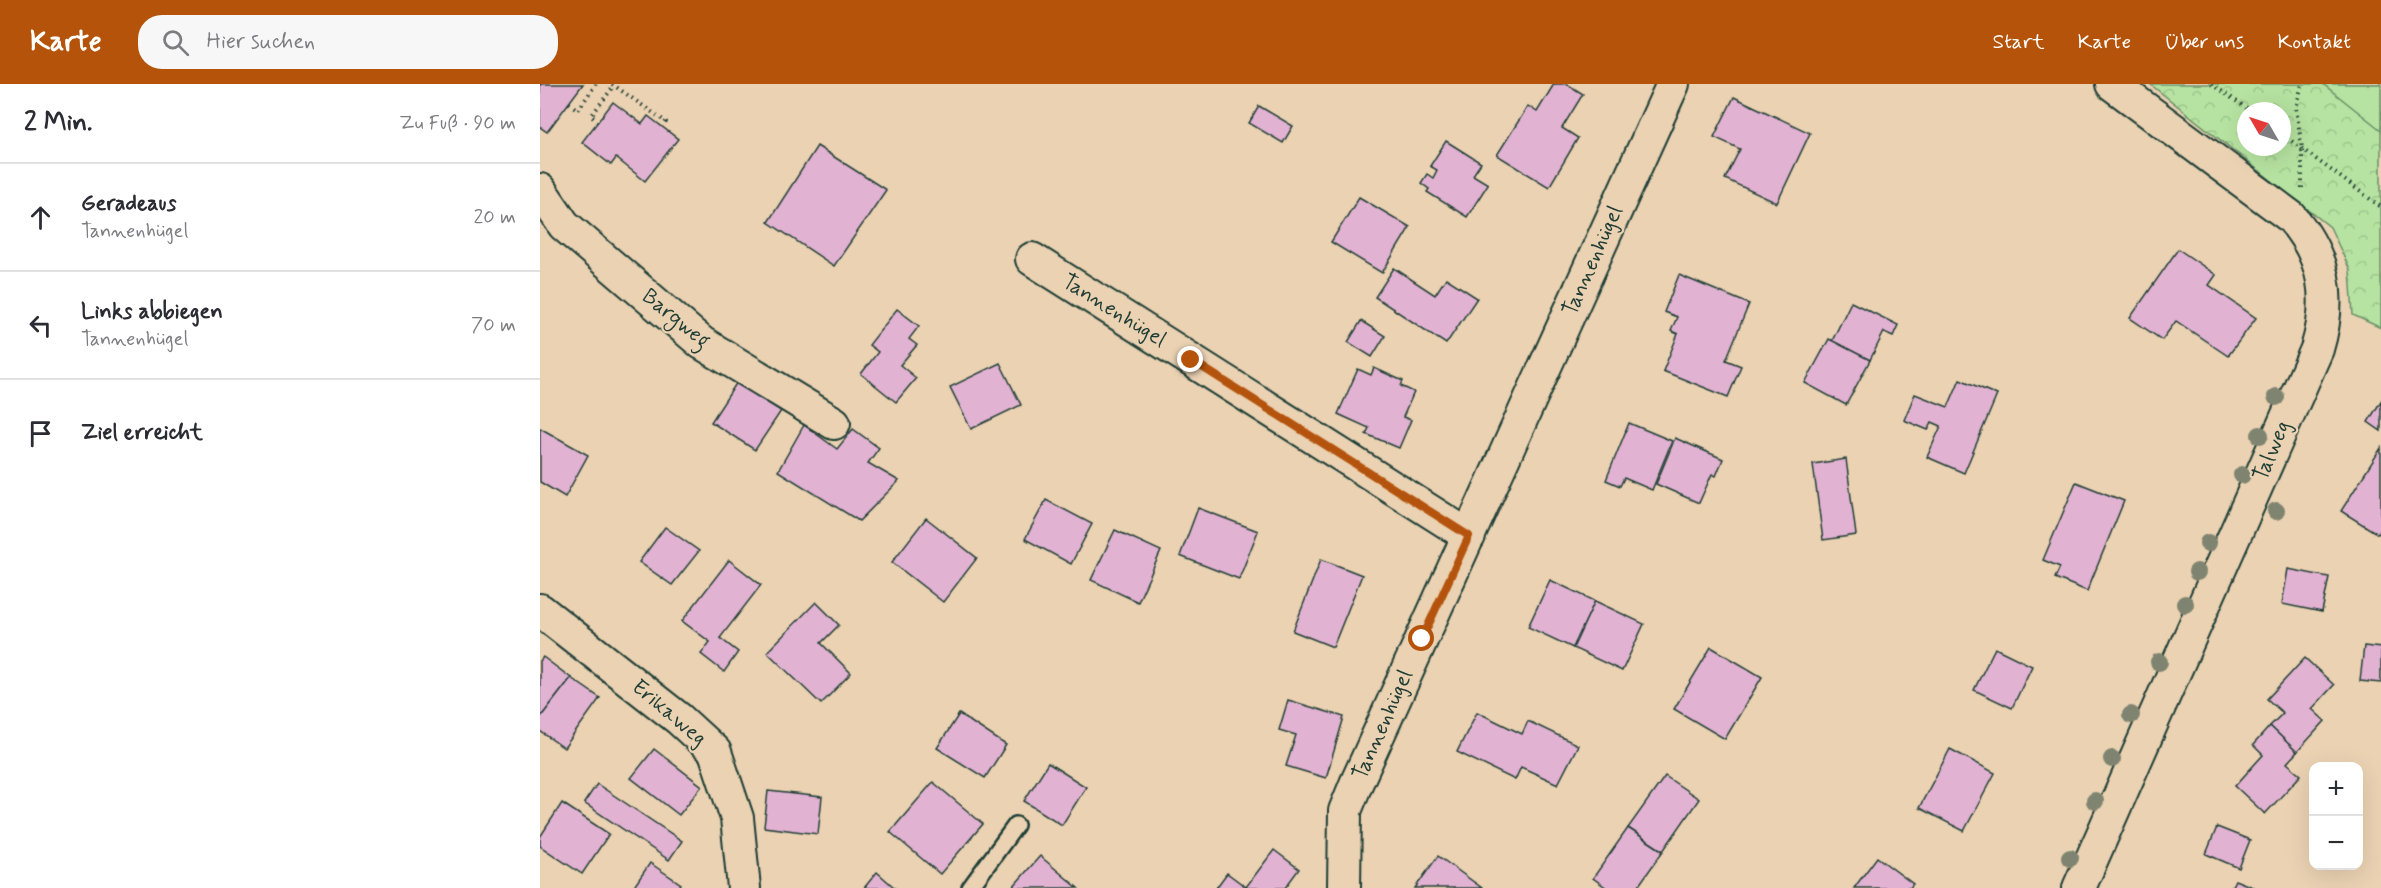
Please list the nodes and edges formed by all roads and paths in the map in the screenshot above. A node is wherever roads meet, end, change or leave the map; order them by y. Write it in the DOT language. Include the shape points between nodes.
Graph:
graph roads {
  1 [pos="596,84"];
  2 [pos="1673,84"];
  3 [pos="2112,84"];
  4 [pos="2211,84"];
  5 [pos="2302,84"];
  6 [pos="613,85"];
  7 [pos="2238,102"];
  8 [pos="569,103"];
  9 [pos="598,122"];
  10 [pos="661,126"];
  11 [pos="2291,140"];
  12 [pos="2302,148"];
  13 [pos="540,190"];
  14 [pos="2381,207"];
  15 [pos="1032,259"];
  16 [pos="834,423"];
  17 [pos="1469,536"];
  18 [pos="540,610"];
  19 [pos="1016,825"];
  20 [pos="744,888"];
  21 [pos="970,888"];
  22 [pos="1344,888"];
  23 [pos="2079,888"];
  1 -- 8 [label="path" via="578,110"];
  2 -- 17 [label="street, Tannenhügel"];
  3 -- 23 [label="street, Talweg" via="2291,217 2309,239 2318,259 2327,305 2317,349"];
  4 -- 7 [label="path"];
  5 -- 12 [label="path" via="2296,108"];
  6 -- 9 [label="path" via="591,116"];
  6 -- 10 [label="path" via="666,122"];
  11 -- 12 [label="path"];
  12 -- 14 [label="path"];
  13 -- 16 [label="street, Bargweg" via="564,225 702,343"];
  15 -- 17 [label="street, Tannenhügel"];
  17 -- 22 [label="street, Tannenhügel" via="1346,811"];
  18 -- 20 [label="street, Erikaweg" via="680,719 716,752 737,818"];
  19 -- 21 [label="lane"];
}
